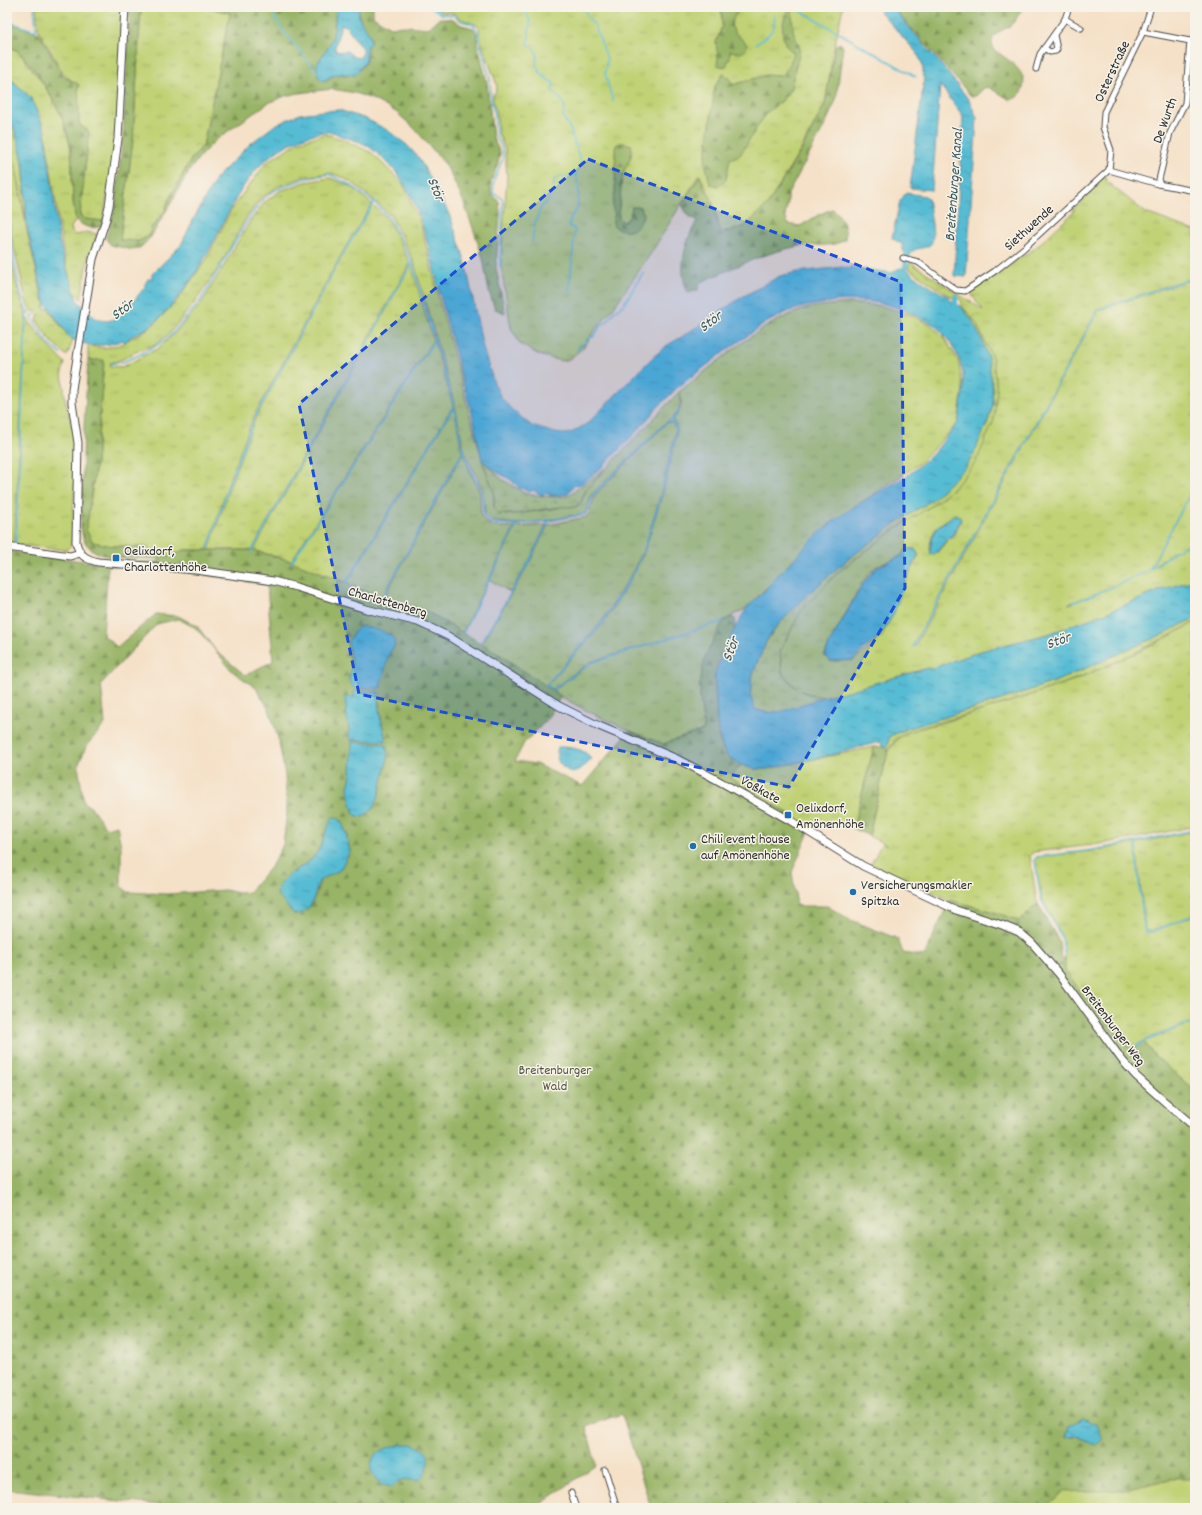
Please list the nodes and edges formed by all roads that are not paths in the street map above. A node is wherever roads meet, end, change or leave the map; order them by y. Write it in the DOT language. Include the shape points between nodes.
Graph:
graph roads {
  1 [pos="125,7"];
  2 [pos="1069,7"];
  3 [pos="1151,7"];
  4 [pos="1065,19"];
  5 [pos="1081,28"];
  6 [pos="1143,32"];
  7 [pos="1054,35"];
  8 [pos="1192,40"];
  9 [pos="1044,48"];
  10 [pos="1036,69"];
  11 [pos="1109,170"];
  12 [pos="1158,184"];
  13 [pos="1195,191"];
  14 [pos="903,258"];
  15 [pos="7,547"];
  16 [pos="80,553"];
  17 [pos="639,743"];
  18 [pos="1019,932"];
  19 [pos="1195,1127"];
  20 [pos="605,1470"];
  21 [pos="571,1492"];
  22 [pos="576,1508"];
  23 [pos="617,1508"];
  1 -- 16 [label="main road" via="118,139 109,206 93,259 72,395 78,443 76,542"];
  2 -- 4 [label="street"];
  3 -- 6 [label="street, Osterstraße"];
  4 -- 5 [label="street"];
  4 -- 7 [label="street"];
  6 -- 8 [label="street"];
  6 -- 11 [label="street, Osterstraße" via="1104,112 1103,127 1111,150"];
  7 -- 9 [label="street"];
  7 -- 9 [label="street" via="1056,51 1050,52"];
  8 -- 12 [label="street, De Wurth" via="1185,103 1170,133"];
  9 -- 10 [label="street"];
  11 -- 12 [label="street"];
  11 -- 14 [label="street, Siethwende" via="1024,248 968,290 956,290 918,262"];
  12 -- 13 [label="street"];
  15 -- 16 [label="main road" via="70,556"];
  16 -- 17 [label="main road, Charlottenberg" via="85,558 98,562 273,581 418,622 448,636 570,712"];
  17 -- 18 [label="main road, Voßkate" via="710,776 863,866 956,910"];
  18 -- 19 [label="main road, Breitenburger Weg" via="1059,974 1136,1076"];
  20 -- 23 [label="street"];
  21 -- 22 [label="street"];
}
